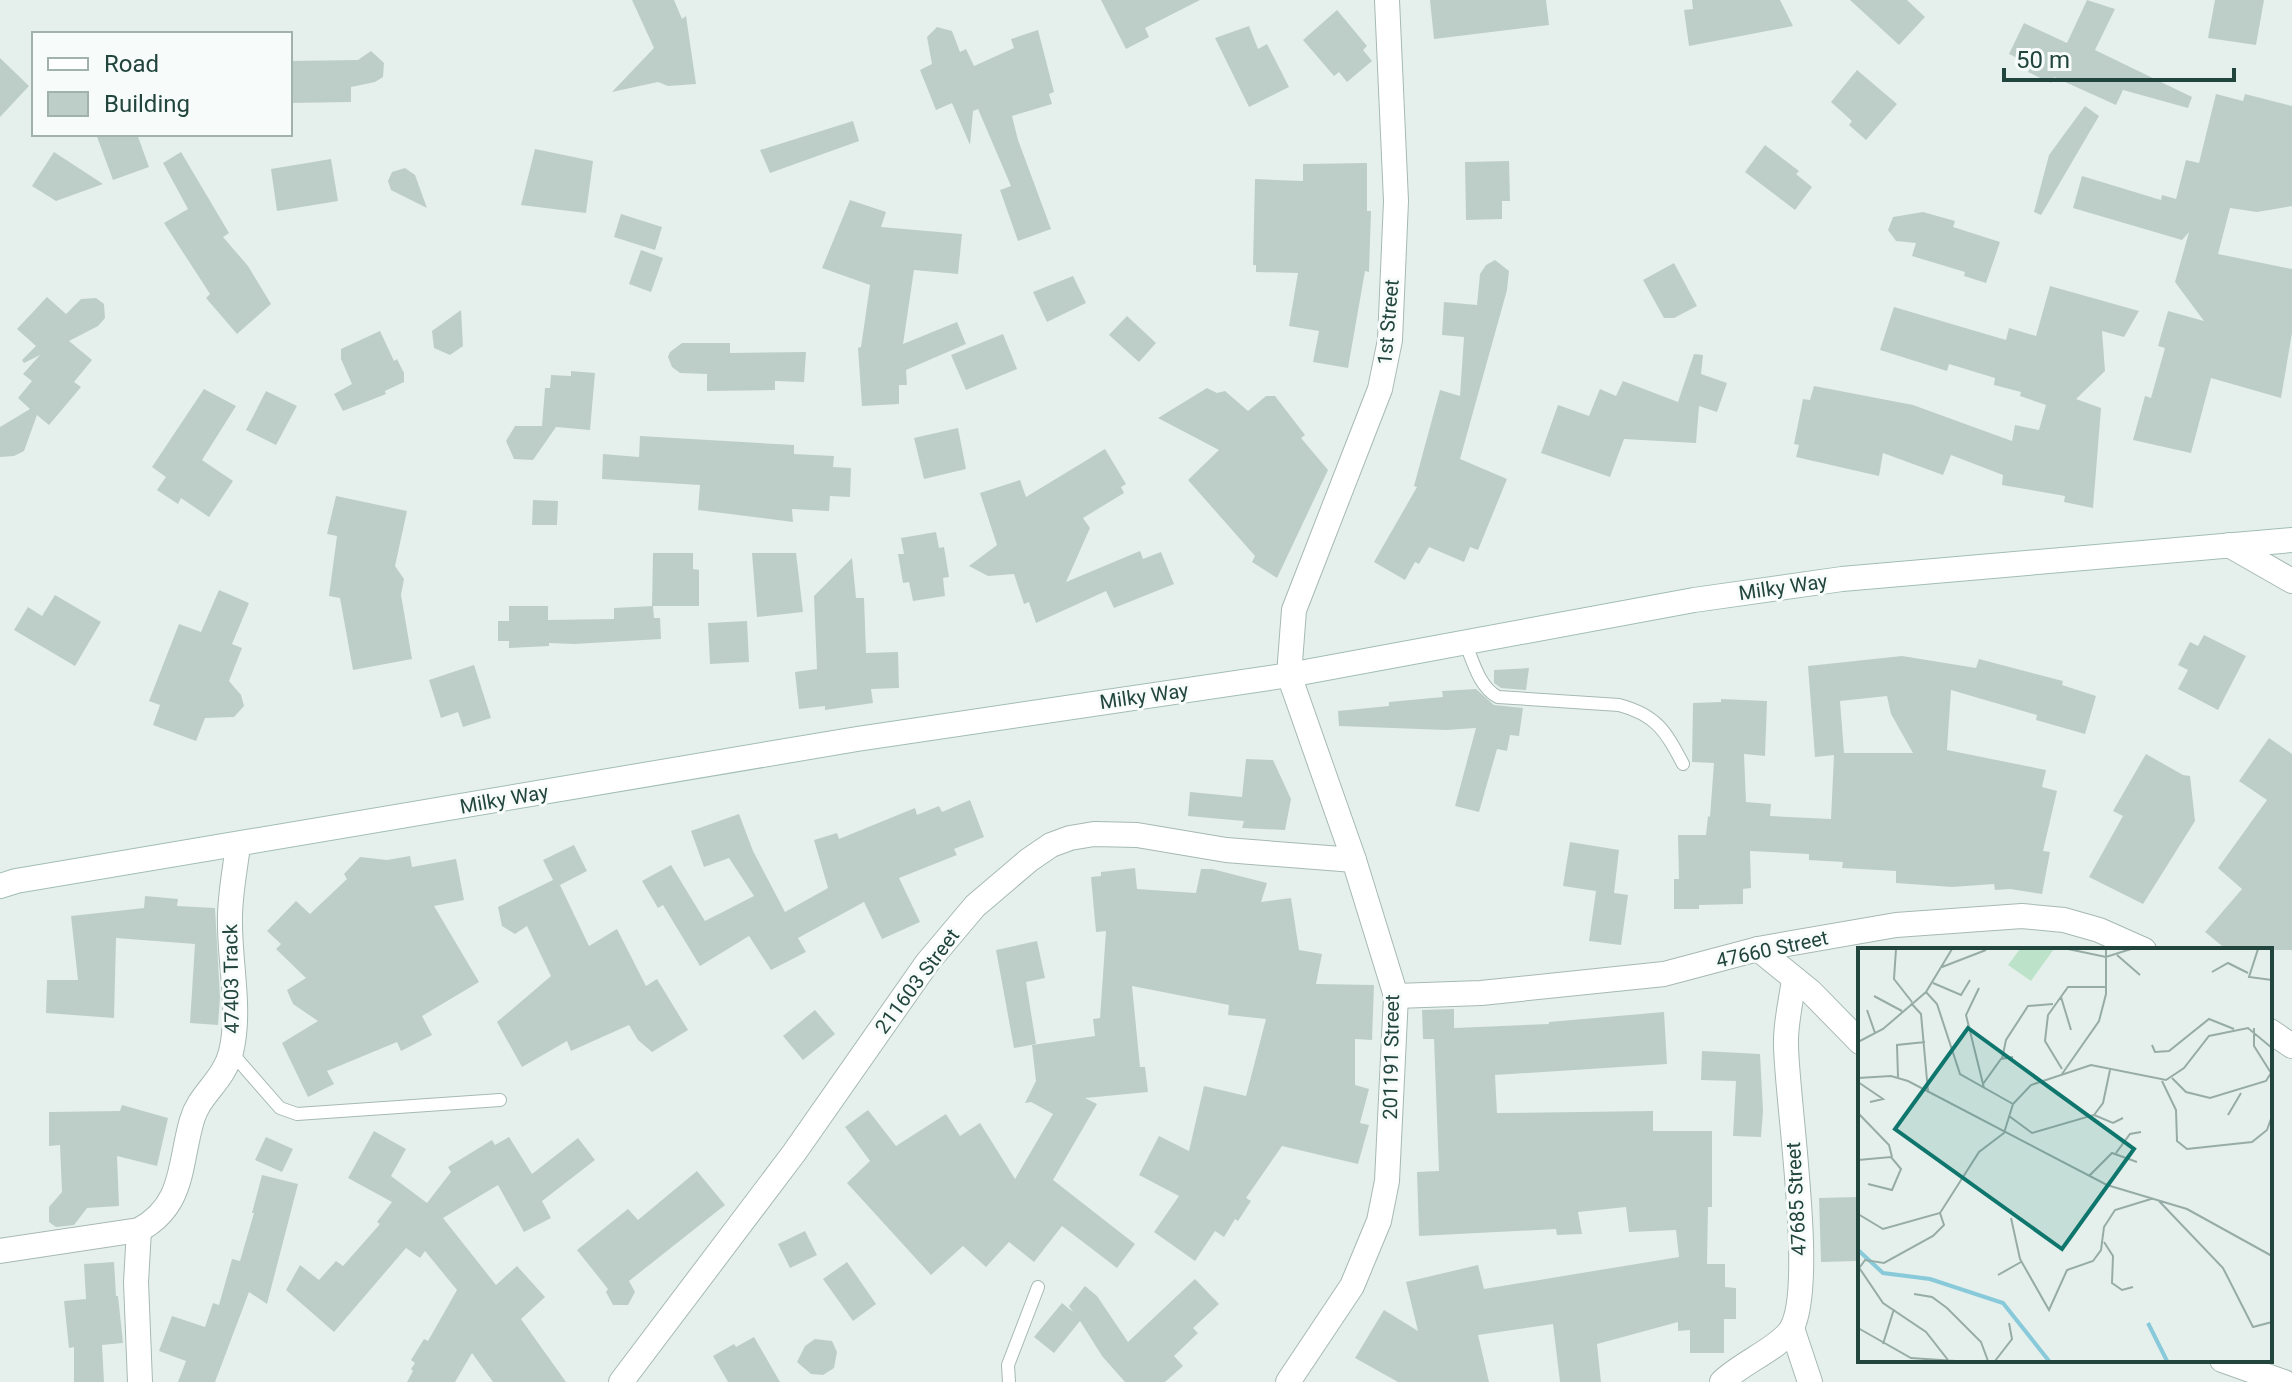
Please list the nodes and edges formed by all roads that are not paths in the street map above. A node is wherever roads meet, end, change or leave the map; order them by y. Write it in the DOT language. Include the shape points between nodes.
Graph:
graph roads {
  1 [pos="1387,0"];
  2 [pos="2292,540"];
  3 [pos="2229,545"];
  4 [pos="2292,581"];
  5 [pos="1465,642"];
  6 [pos="1289,675"];
  7 [pos="1683,764"];
  8 [pos="238,845"];
  9 [pos="1354,860"];
  10 [pos="0,886"];
  11 [pos="2140,948"];
  12 [pos="1758,949"];
  13 [pos="1794,980"];
  14 [pos="1396,996"];
  15 [pos="2272,1032"];
  16 [pos="1858,1040"];
  17 [pos="2292,1046"];
  18 [pos="231,1052"];
  19 [pos="500,1100"];
  20 [pos="139,1230"];
  21 [pos="0,1251"];
  22 [pos="1038,1287"];
  23 [pos="1792,1328"];
  24 [pos="2228,1362"];
  25 [pos="140,1382"];
  26 [pos="621,1382"];
  27 [pos="1009,1382"];
  28 [pos="1288,1382"];
  29 [pos="1722,1382"];
  30 [pos="1810,1382"];
  31 [pos="2284,1382"];
  1 -- 6 [label="street, 1st Street" via="1396,201 1390,340 1380,389 1294,610"];
  2 -- 3 [label="street, Milky Way"];
  3 -- 4 [label="street"];
  3 -- 5 [label="street, Milky Way" via="1842,579"];
  5 -- 6 [label="street, Milky Way"];
  5 -- 7 [label="lane" via="1490,693 1632,709 1665,731"];
  6 -- 8 [label="street, Milky Way" via="857,739"];
  6 -- 9 [label="street, 201191 Street"];
  8 -- 10 [label="street, Milky Way"];
  8 -- 18 [label="street, 47403 Track" via="230,923 235,983"];
  9 -- 14 [label="street, 201191 Street"];
  9 -- 26 [label="street, 211603 Street" via="1094,834 1051,845 1029,860 975,906 927,963 794,1153"];
  11 -- 12 [label="street, 47660 Street" via="2064,920 2022,916 1896,925"];
  12 -- 13 [label="street"];
  12 -- 14 [label="street, 47660 Street" via="1664,974"];
  13 -- 16 [label="street"];
  13 -- 23 [label="street, 47685 Street" via="1786,1043 1800,1244"];
  14 -- 28 [label="street, 201191 Street" via="1387,1181 1379,1221 1352,1286"];
  15 -- 17 [label="street"];
  18 -- 19 [label="lane" via="280,1108 297,1114"];
  18 -- 20 [label="street, 47403 Track" via="222,1076 195,1109 172,1200"];
  20 -- 21 [label="street"];
  20 -- 25 [label="street"];
  22 -- 27 [label="lane" via="1008,1365"];
  23 -- 29 [label="street"];
  23 -- 30 [label="street"];
  24 -- 31 [label="street"];
}
